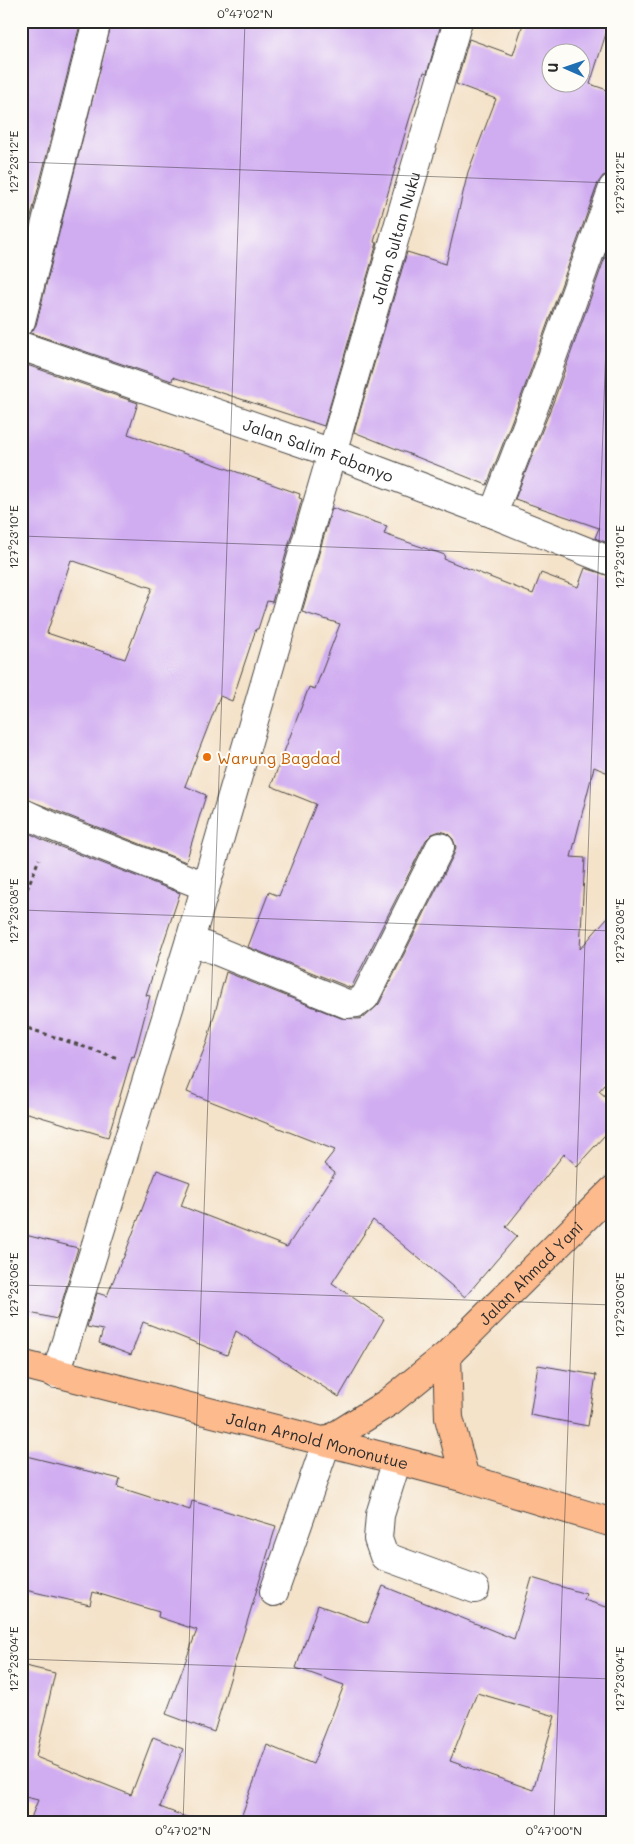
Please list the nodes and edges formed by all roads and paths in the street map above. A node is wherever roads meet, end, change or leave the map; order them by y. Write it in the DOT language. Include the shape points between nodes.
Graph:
graph roads {
  1 [pos="96,21"];
  2 [pos="458,21"];
  3 [pos="613,188"];
  4 [pos="21,321"];
  5 [pos="21,346"];
  6 [pos="332,453"];
  7 [pos="493,514"];
  8 [pos="613,562"];
  9 [pos="21,812"];
  10 [pos="51,826"];
  11 [pos="440,847"];
  12 [pos="205,886"];
  13 [pos="21,904"];
  14 [pos="190,940"];
  15 [pos="21,1026"];
  16 [pos="151,1068"];
  17 [pos="613,1190"];
  18 [pos="447,1355"];
  19 [pos="21,1364"];
  20 [pos="56,1374"];
  21 [pos="327,1441"];
  22 [pos="397,1460"];
  23 [pos="465,1478"];
  24 [pos="613,1524"];
  25 [pos="475,1589"];
  26 [pos="274,1592"];
  1 -- 4 [label="street"];
  2 -- 6 [label="street, Jalan Sultan Nuku"];
  3 -- 7 [label="street"];
  5 -- 6 [label="street, Jalan Salim Fabanyo"];
  6 -- 7 [label="street, Jalan Salim Fabanyo"];
  6 -- 12 [label="street, Jalan Sultan Nuku"];
  7 -- 8 [label="street, Jalan Salim Fabanyo"];
  9 -- 10 [label="street"];
  10 -- 12 [label="street"];
  10 -- 13 [label="path"];
  11 -- 14 [label="street" via="365,997 357,1003 348,1004"];
  12 -- 14 [label="street, Jalan Sultan Nuku"];
  14 -- 16 [label="street, Jalan Sultan Nuku"];
  15 -- 16 [label="path"];
  16 -- 20 [label="street, Jalan Sultan Nuku"];
  17 -- 18 [label="highway, Jalan Ahmad Yani"];
  18 -- 21 [label="highway, Jalan Ahmad Yani" via="389,1402"];
  18 -- 23 [label="highway" via="449,1418"];
  19 -- 20 [label="highway, Jalan Arnold Mononutue"];
  20 -- 21 [label="highway, Jalan Arnold Mononutue"];
  21 -- 22 [label="highway, Jalan Arnold Mononutue"];
  21 -- 26 [label="street"];
  22 -- 23 [label="highway, Jalan Arnold Mononutue"];
  22 -- 25 [label="street" via="380,1515 378,1539 384,1556"];
  23 -- 24 [label="highway, Jalan Arnold Mononutue"];
}
